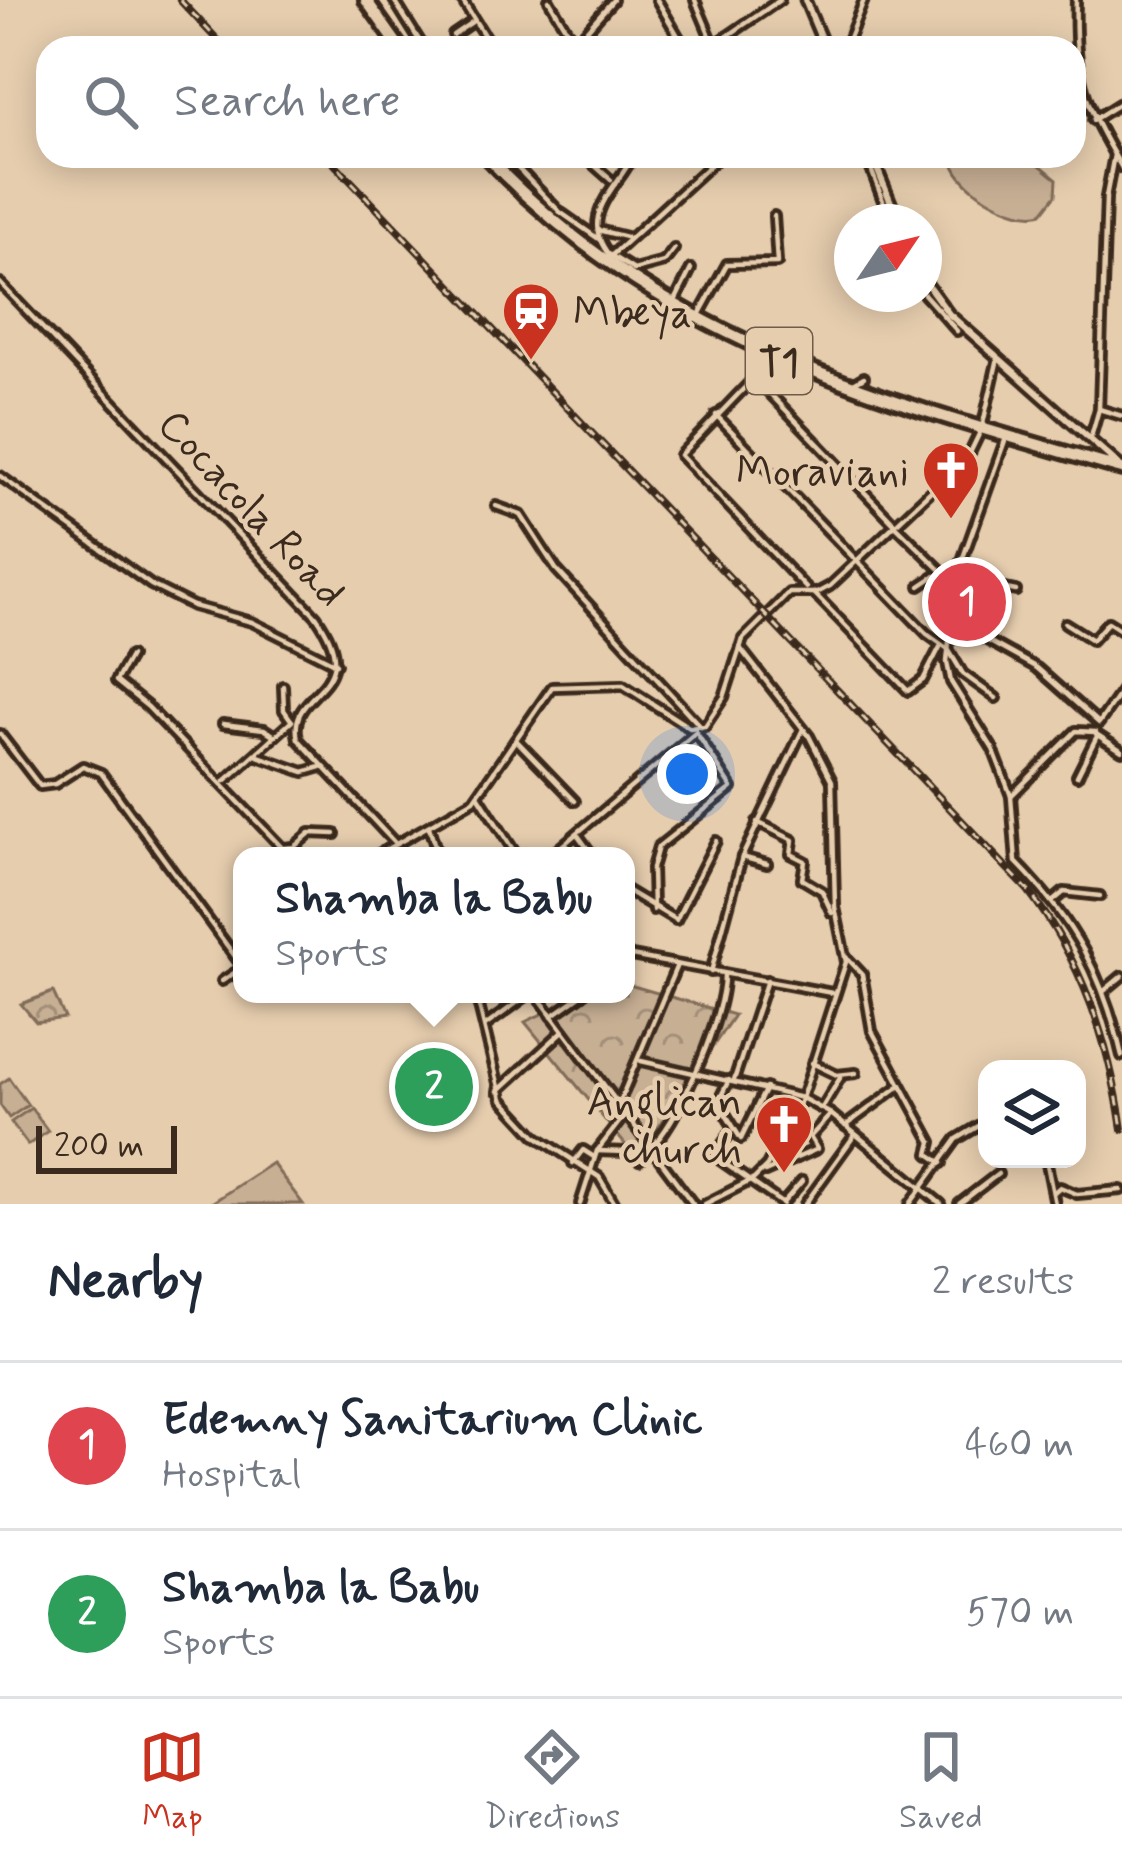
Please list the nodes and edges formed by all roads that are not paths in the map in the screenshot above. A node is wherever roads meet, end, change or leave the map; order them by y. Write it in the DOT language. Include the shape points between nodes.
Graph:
graph roads {
  1 [pos="366,0"];
  2 [pos="394,0"];
  3 [pos="462,0"];
  4 [pos="549,0"];
  5 [pos="613,0"];
  6 [pos="657,0"];
  7 [pos="695,0"];
  8 [pos="780,0"];
  9 [pos="805,0"];
  10 [pos="863,0"];
  11 [pos="1076,0"];
  12 [pos="472,22"];
  13 [pos="453,35"];
  14 [pos="392,36"];
  15 [pos="416,36"];
  16 [pos="483,36"];
  17 [pos="568,36"];
  18 [pos="582,36"];
  19 [pos="678,36"];
  20 [pos="712,36"];
  21 [pos="728,36"];
  22 [pos="820,36"];
  23 [pos="850,36"];
  24 [pos="1076,36"];
  25 [pos="1086,92"];
  26 [pos="1122,102"];
  27 [pos="1093,120"];
  28 [pos="1114,155"];
  29 [pos="500,168"];
  30 [pos="517,168"];
  31 [pos="597,168"];
  32 [pos="624,168"];
  33 [pos="706,168"];
  34 [pos="873,168"];
  35 [pos="1122,168"];
  36 [pos="613,182"];
  37 [pos="888,204"];
  38 [pos="774,216"];
  39 [pos="598,230"];
  40 [pos="626,237"];
  41 [pos="601,240"];
  42 [pos="674,249"];
  43 [pos="610,259"];
  44 [pos="692,269"];
  45 [pos="0,283"];
  46 [pos="672,306"];
  47 [pos="942,307"];
  48 [pos="940,312"];
  49 [pos="697,320"];
  50 [pos="957,332"];
  51 [pos="998,357"];
  52 [pos="773,358"];
  53 [pos="864,377"];
  54 [pos="755,379"];
  55 [pos="848,387"];
  56 [pos="1100,409"];
  57 [pos="716,415"];
  58 [pos="1122,416"];
  59 [pos="982,428"];
  60 [pos="1007,435"];
  61 [pos="1091,437"];
  62 [pos="1121,469"];
  63 [pos="0,476"];
  64 [pos="496,506"];
  65 [pos="895,525"];
  66 [pos="857,561"];
  67 [pos="798,579"];
  68 [pos="952,579"];
  69 [pos="920,586"];
  70 [pos="1016,591"];
  71 [pos="812,592"];
  72 [pos="789,593"];
  73 [pos="956,608"];
  74 [pos="1066,622"];
  75 [pos="1122,631"];
  76 [pos="945,647"];
  77 [pos="740,648"];
  78 [pos="130,656"];
  79 [pos="336,664"];
  80 [pos="283,686"];
  81 [pos="1122,690"];
  82 [pos="996,698"];
  83 [pos="293,723"];
  84 [pos="1100,723"];
  85 [pos="223,724"];
  86 [pos="803,729"];
  87 [pos="699,730"];
  88 [pos="0,734"];
  89 [pos="1096,735"];
  90 [pos="275,736"];
  91 [pos="515,739"];
  92 [pos="1122,751"];
  93 [pos="255,755"];
  94 [pos="321,767"];
  95 [pos="1077,776"];
  96 [pos="223,783"];
  97 [pos="478,795"];
  98 [pos="1011,796"];
  99 [pos="575,801"];
  100 [pos="757,822"];
  101 [pos="428,826"];
  102 [pos="334,834"];
  103 [pos="577,834"];
  104 [pos="716,841"];
  105 [pos="394,843"];
  106 [pos="283,847"];
  107 [pos="294,847"];
  108 [pos="388,847"];
  109 [pos="435,847"];
  110 [pos="511,847"];
  111 [pos="561,847"];
  112 [pos="586,847"];
  113 [pos="742,856"];
  114 [pos="767,864"];
  115 [pos="1100,896"];
  116 [pos="635,897"];
  117 [pos="1052,902"];
  118 [pos="653,910"];
  119 [pos="832,913"];
  120 [pos="233,955"];
  121 [pos="635,957"];
  122 [pos="846,957"];
  123 [pos="676,965"];
  124 [pos="711,972"];
  125 [pos="233,973"];
  126 [pos="724,974"];
  127 [pos="1122,976"];
  128 [pos="767,980"];
  129 [pos="222,981"];
  130 [pos="1105,991"];
  131 [pos="835,994"];
  132 [pos="478,1003"];
  133 [pos="518,1003"];
  134 [pos="540,1003"];
  135 [pos="570,1003"];
  136 [pos="552,1016"];
  137 [pos="484,1026"];
  138 [pos="563,1031"];
  139 [pos="1121,1044"];
  140 [pos="1122,1056"];
  141 [pos="641,1061"];
  142 [pos="812,1064"];
  143 [pos="695,1070"];
  144 [pos="856,1072"];
  145 [pos="839,1076"];
  146 [pos="731,1080"];
  147 [pos="898,1087"];
  148 [pos="766,1088"];
  149 [pos="498,1091"];
  150 [pos="802,1097"];
  151 [pos="619,1103"];
  152 [pos="822,1108"];
  153 [pos="627,1112"];
  154 [pos="832,1114"];
  155 [pos="845,1126"];
  156 [pos="978,1126"];
  157 [pos="732,1130"];
  158 [pos="854,1136"];
  159 [pos="654,1146"];
  160 [pos="595,1154"];
  161 [pos="573,1163"];
  162 [pos="942,1163"];
  163 [pos="1048,1168"];
  164 [pos="588,1169"];
  165 [pos="763,1172"];
  166 [pos="998,1174"];
  167 [pos="754,1179"];
  168 [pos="802,1181"];
  169 [pos="1121,1190"];
  170 [pos="921,1191"];
  171 [pos="1053,1193"];
  172 [pos="687,1203"];
  173 [pos="580,1204"];
  174 [pos="616,1204"];
  175 [pos="705,1204"];
  176 [pos="783,1204"];
  177 [pos="806,1204"];
  178 [pos="910,1204"];
  179 [pos="941,1204"];
  180 [pos="959,1204"];
  181 [pos="1055,1204"];
  1 -- 14 [label="highway"];
  2 -- 15 [label="street"];
  3 -- 12 [label="street"];
  4 -- 17 [label="street"];
  5 -- 18 [label="street"];
  6 -- 19 [label="street"];
  7 -- 20 [label="street"];
  8 -- 21 [label="street"];
  9 -- 22 [label="street"];
  10 -- 23 [label="street"];
  11 -- 24 [label="street"];
  12 -- 13 [label="street"];
  12 -- 16 [label="street"];
  25 -- 27 [label="street"];
  26 -- 27 [label="street"];
  27 -- 28 [label="street"];
  28 -- 35 [label="street"];
  28 -- 56 [label="street"];
  29 -- 43 [label="highway, T1"];
  30 -- 41 [label="street"];
  31 -- 36 [label="street"];
  32 -- 36 [label="street"];
  33 -- 40 [label="street"];
  34 -- 37 [label="street"];
  36 -- 39 [label="street"];
  38 -- 49 [label="street" via="777,263 727,264"];
  39 -- 40 [label="street"];
  39 -- 41 [label="street"];
  40 -- 43 [label="street"];
  41 -- 43 [label="street"];
  42 -- 43 [label="street" via="664,262 634,270"];
  43 -- 46 [label="highway, T1"];
  44 -- 46 [label="street"];
  45 -- 79 [label="street, Cocacola Road" via="308,604 332,641"];
  46 -- 49 [label="highway, T1"];
  47 -- 51 [label="street"];
  48 -- 50 [label="street"];
  49 -- 52 [label="highway, T1"];
  51 -- 59 [label="street"];
  51 -- 61 [label="street"];
  52 -- 54 [label="street"];
  52 -- 55 [label="highway, T1"];
  53 -- 55 [label="street"];
  54 -- 57 [label="street"];
  54 -- 65 [label="street"];
  55 -- 59 [label="highway, T1"];
  56 -- 58 [label="street"];
  56 -- 61 [label="street"];
  57 -- 66 [label="street"];
  57 -- 67 [label="street" via="680,454"];
  59 -- 60 [label="highway, T1"];
  59 -- 65 [label="street" via="969,455"];
  60 -- 62 [label="highway, T1"];
  60 -- 68 [label="street"];
  61 -- 62 [label="street"];
  63 -- 79 [label="street" via="151,585"];
  64 -- 87 [label="street" via="521,515 556,569"];
  65 -- 66 [label="street"];
  65 -- 68 [label="street"];
  66 -- 71 [label="street"];
  66 -- 76 [label="street"];
  67 -- 71 [label="street"];
  67 -- 72 [label="street"];
  68 -- 69 [label="street" via="934,576"];
  68 -- 70 [label="street"];
  68 -- 73 [label="street"];
  71 -- 72 [label="street"];
  71 -- 76 [label="street" via="908,691"];
  72 -- 77 [label="street"];
  73 -- 76 [label="street"];
  73 -- 84 [label="street" via="983,638 1037,668"];
  74 -- 75 [label="street" via="1092,640 1108,622"];
  76 -- 82 [label="street" via="963,674"];
  76 -- 98 [label="street" via="951,682"];
  77 -- 86 [label="street"];
  77 -- 87 [label="street" via="718,708"];
  78 -- 96 [label="street" via="116,681"];
  79 -- 83 [label="street, Cocacola Road"];
  80 -- 83 [label="street"];
  81 -- 84 [label="street"];
  83 -- 90 [label="street, Cocacola Road"];
  83 -- 94 [label="street"];
  84 -- 89 [label="street"];
  85 -- 90 [label="street"];
  86 -- 100 [label="street"];
  86 -- 122 [label="street" via="832,781 835,907"];
  87 -- 91 [label="street" via="623,685 556,686"];
  87 -- 103 [label="street"];
  87 -- 118 [label="street" via="732,788 658,848"];
  88 -- 120 [label="street" via="40,786 83,766 101,773"];
  89 -- 92 [label="street"];
  89 -- 95 [label="street"];
  89 -- 98 [label="street" via="1076,731"];
  90 -- 93 [label="street, Cocacola Road"];
  91 -- 97 [label="street"];
  91 -- 99 [label="street"];
  93 -- 94 [label="street" via="300,771"];
  93 -- 96 [label="street, Cocacola Road"];
  94 -- 105 [label="street"];
  96 -- 106 [label="street"];
  97 -- 101 [label="street"];
  97 -- 110 [label="street"];
  98 -- 117 [label="street" via="1015,859"];
  100 -- 113 [label="street"];
  100 -- 119 [label="street" via="793,840 791,854 805,861 802,879 822,891"];
  101 -- 105 [label="street"];
  101 -- 109 [label="street"];
  102 -- 107 [label="street" via="310,833"];
  103 -- 111 [label="street"];
  103 -- 112 [label="street"];
  104 -- 118 [label="street" via="676,920"];
  105 -- 108 [label="street"];
  113 -- 114 [label="street"];
  113 -- 124 [label="street"];
  115 -- 117 [label="street" via="1064,892"];
  116 -- 118 [label="street"];
  117 -- 130 [label="street"];
  121 -- 123 [label="street"];
  122 -- 131 [label="street"];
  122 -- 147 [label="street" via="862,974 869,1023"];
  123 -- 124 [label="street"];
  123 -- 141 [label="street"];
  124 -- 126 [label="street"];
  125 -- 129 [label="street"];
  126 -- 128 [label="street"];
  126 -- 143 [label="street"];
  127 -- 130 [label="street"];
  128 -- 131 [label="street"];
  128 -- 146 [label="street"];
  130 -- 139 [label="street"];
  131 -- 142 [label="street"];
  132 -- 137 [label="street"];
  133 -- 137 [label="street"];
  134 -- 136 [label="street"];
  135 -- 136 [label="street"];
  136 -- 138 [label="street"];
  137 -- 149 [label="street"];
  138 -- 149 [label="street"];
  138 -- 151 [label="street"];
  139 -- 140 [label="street"];
  141 -- 143 [label="street"];
  141 -- 151 [label="street"];
  142 -- 145 [label="street"];
  142 -- 150 [label="street"];
  143 -- 146 [label="street"];
  143 -- 159 [label="street" via="685,1104"];
  144 -- 145 [label="street"];
  145 -- 152 [label="street"];
  146 -- 148 [label="street"];
  146 -- 157 [label="street" via="718,1102"];
  147 -- 155 [label="street"];
  147 -- 162 [label="street" via="932,1142 929,1154"];
  148 -- 150 [label="street"];
  148 -- 157 [label="street" via="741,1138"];
  149 -- 161 [label="street" via="536,1136"];
  150 -- 152 [label="street"];
  150 -- 165 [label="street"];
  151 -- 153 [label="street"];
  152 -- 154 [label="street"];
  153 -- 159 [label="street"];
  153 -- 160 [label="street"];
  154 -- 155 [label="street"];
  154 -- 165 [label="street" via="810,1137 817,1149"];
  155 -- 158 [label="street"];
  156 -- 162 [label="street"];
  157 -- 167 [label="street" via="714,1156"];
  158 -- 170 [label="street"];
  158 -- 177 [label="street"];
  159 -- 160 [label="street" via="640,1160 627,1152"];
  159 -- 172 [label="street"];
  160 -- 161 [label="street" via="583,1150"];
  160 -- 164 [label="street"];
  161 -- 164 [label="street"];
  162 -- 170 [label="street"];
  163 -- 171 [label="street"];
  164 -- 173 [label="street"];
  164 -- 174 [label="street"];
  165 -- 167 [label="street"];
  166 -- 180 [label="street"];
  167 -- 175 [label="street"];
  167 -- 176 [label="street"];
  168 -- 176 [label="street"];
  169 -- 171 [label="street" via="1077,1194 1060,1186"];
  170 -- 178 [label="street"];
  170 -- 179 [label="street"];
  171 -- 181 [label="street"];
}
